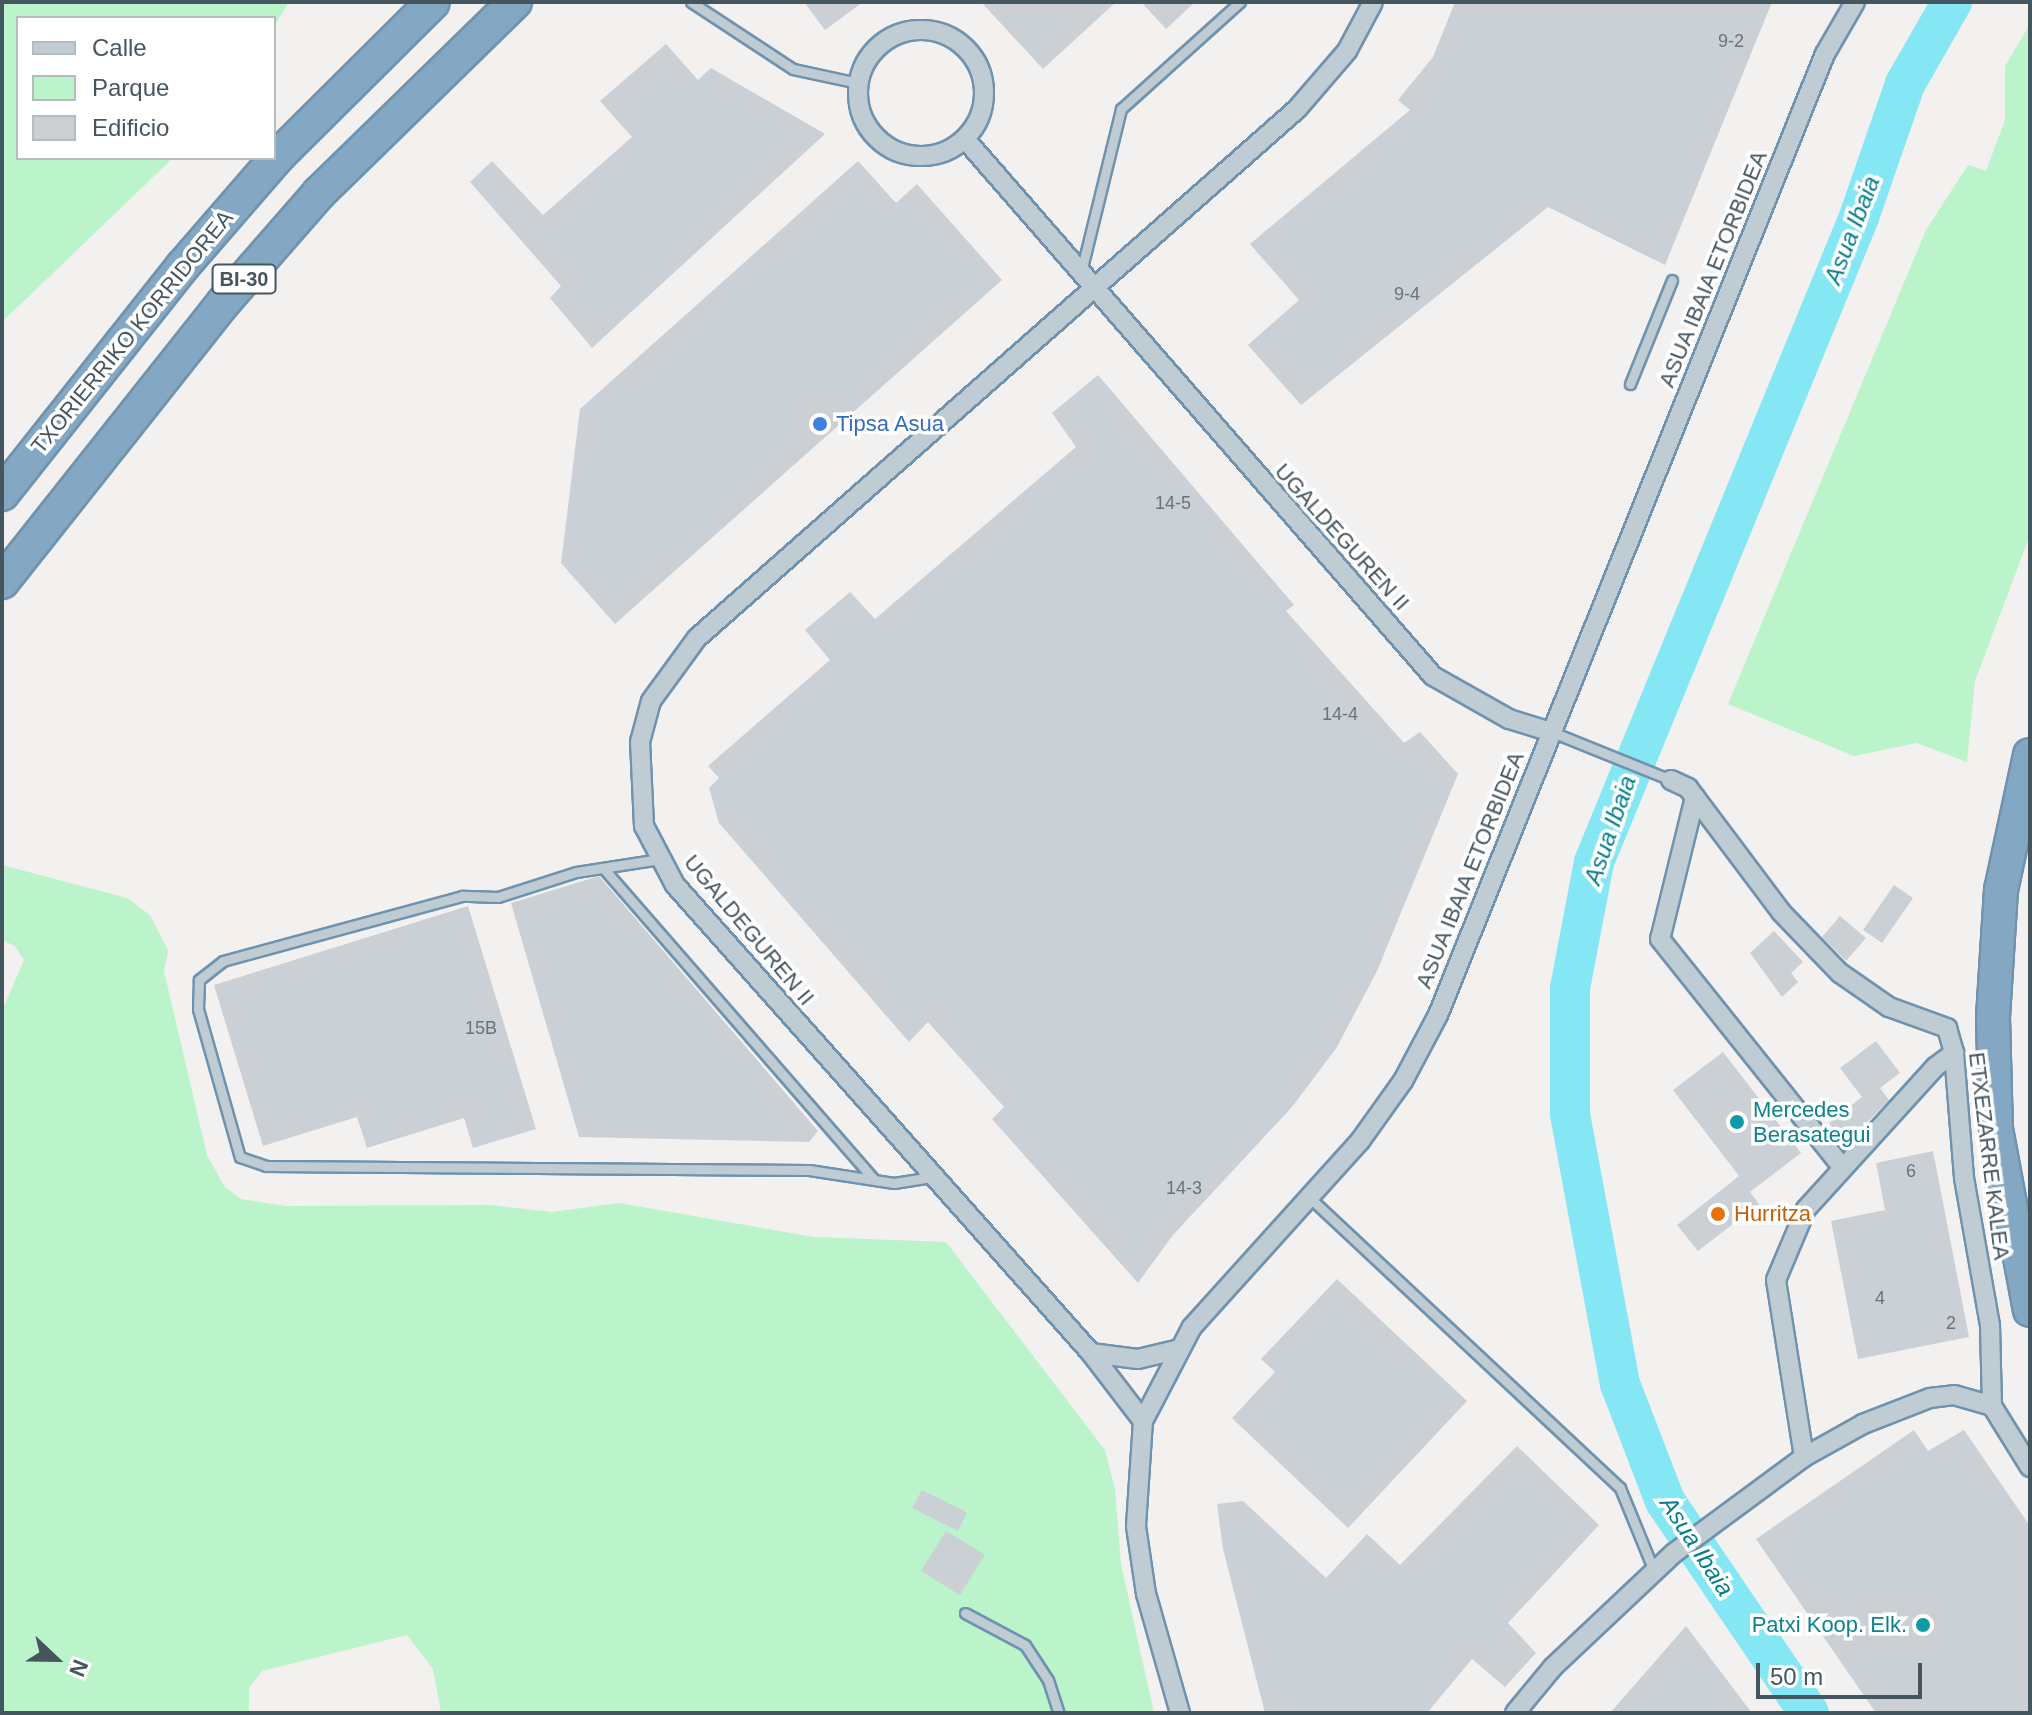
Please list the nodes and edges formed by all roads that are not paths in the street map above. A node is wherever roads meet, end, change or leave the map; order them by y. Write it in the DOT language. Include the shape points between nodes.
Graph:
graph roads {
  1 [pos="433,2"];
  2 [pos="515,2"];
  3 [pos="691,2"];
  4 [pos="1240,2"];
  5 [pos="1373,2"];
  6 [pos="1855,2"];
  7 [pos="858,83"];
  8 [pos="965,139"];
  9 [pos="276,158"];
  10 [pos="275,160"];
  11 [pos="1080,275"];
  12 [pos="1672,280"];
  13 [pos="1093,292"];
  14 [pos="1630,384"];
  15 [pos="2,494"];
  16 [pos="2,582"];
  17 [pos="1551,732"];
  18 [pos="2030,755"];
  19 [pos="1671,780"];
  20 [pos="1695,797"];
  21 [pos="660,859"];
  22 [pos="604,869"];
  23 [pos="1954,1053"];
  24 [pos="1843,1168"];
  25 [pos="932,1177"];
  26 [pos="873,1178"];
  27 [pos="1308,1196"];
  28 [pos="2030,1310"];
  29 [pos="1180,1349"];
  30 [pos="1091,1353"];
  31 [pos="1992,1406"];
  32 [pos="1143,1421"];
  33 [pos="1804,1457"];
  34 [pos="2030,1467"];
  35 [pos="1654,1571"];
  36 [pos="965,1613"];
  37 [pos="1059,1713"];
  38 [pos="1180,1713"];
  39 [pos="1515,1713"];
  1 -- 9 [label="highway, TXORIERRIKO KORRIDOREA / BI-30"];
  2 -- 16 [label="highway, BI-30" via="319,193 224,302"];
  3 -- 7 [label="lane" via="793,69"];
  4 -- 11 [label="lane" via="1121,109"];
  5 -- 13 [label="street, UGALDEGUREN II" via="1326,80"];
  6 -- 17 [label="street, ASUA IBAIA ETORBIDEA" via="1825,54"];
  7 -- 8 [label="street" via="864,122 892,150 930,156"];
  7 -- 8 [label="street" via="865,63 888,40 919,29 960,42 983,78 978,121"];
  8 -- 11 [label="street, UGALDEGUREN II"];
  10 -- 15 [label="highway, TXORIERRIKO KORRIDOREA / BI-30" via="182,267"];
  11 -- 13 [label="street, UGALDEGUREN II"];
  12 -- 14 [label="lane"];
  13 -- 17 [label="street, UGALDEGUREN II" via="1433,676 1509,719"];
  13 -- 21 [label="street, UGALDEGUREN II" via="697,638 670,669 651,701 637,764 644,826"];
  17 -- 19 [label="lane, UGALDEGUREN II"];
  17 -- 27 [label="street, ASUA IBAIA ETORBIDEA" via="1438,1015 1403,1081 1360,1141"];
  18 -- 28 [label="highway" via="2001,890 1993,1018 1996,1129"];
  19 -- 20 [label="street, ETXEZARRE KALEA"];
  20 -- 23 [label="street, ETXEZARRE KALEA" via="1818,953 1889,1007 1947,1028"];
  20 -- 24 [label="street" via="1660,939"];
  21 -- 22 [label="lane"];
  21 -- 25 [label="street, UGALDEGUREN II" via="675,885"];
  22 -- 26 [label="lane"];
  22 -- 26 [label="lane" via="498,897 462,896 223,961 199,980 198,1009 240,1157 266,1166 480,1171 640,1166 809,1170"];
  23 -- 24 [label="street"];
  23 -- 31 [label="street, ETXEZARRE KALEA" via="1964,1178 1990,1325"];
  24 -- 33 [label="street" via="1806,1209 1776,1280"];
  25 -- 26 [label="lane" via="894,1183"];
  25 -- 30 [label="street, UGALDEGUREN II"];
  27 -- 29 [label="street, ASUA IBAIA ETORBIDEA" via="1192,1327"];
  27 -- 35 [label="lane" via="1620,1488"];
  29 -- 30 [label="street" via="1138,1359"];
  29 -- 32 [label="street, ASUA IBAIA ETORBIDEA"];
  30 -- 32 [label="street, UGALDEGUREN II"];
  31 -- 33 [label="street" via="1954,1395 1930,1398 1863,1424"];
  31 -- 34 [label="street"];
  32 -- 38 [label="street, ASUA IBAIA ETORBIDEA" via="1136,1526 1146,1594"];
  33 -- 35 [label="street"];
  35 -- 39 [label="street" via="1553,1667"];
  36 -- 37 [label="lane" via="1025,1645 1048,1680"];
}
